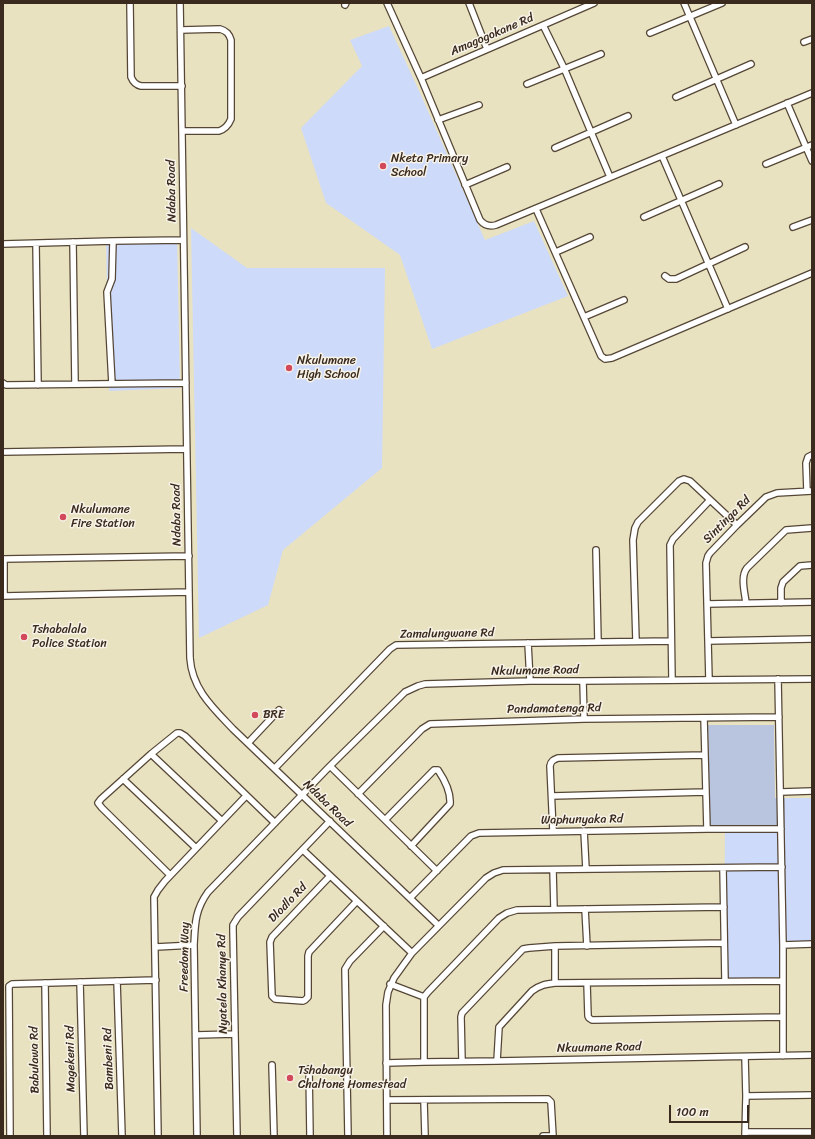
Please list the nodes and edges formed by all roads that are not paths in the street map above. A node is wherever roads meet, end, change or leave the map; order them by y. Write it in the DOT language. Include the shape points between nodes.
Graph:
graph roads {
  1 [pos="130,3"];
  2 [pos="180,3"];
  3 [pos="387,3"];
  4 [pos="469,3"];
  5 [pos="594,3"];
  6 [pos="684,3"];
  7 [pos="722,3"];
  8 [pos="690,16"];
  9 [pos="543,25"];
  10 [pos="181,30"];
  11 [pos="650,33"];
  12 [pos="812,39"];
  13 [pos="804,42"];
  14 [pos="487,49"];
  15 [pos="601,54"];
  16 [pos="751,64"];
  17 [pos="564,68"];
  18 [pos="421,78"];
  19 [pos="717,79"];
  20 [pos="527,84"];
  21 [pos="182,86"];
  22 [pos="812,92"];
  23 [pos="676,97"];
  24 [pos="787,103"];
  25 [pos="479,105"];
  26 [pos="628,116"];
  27 [pos="438,120"];
  28 [pos="736,125"];
  29 [pos="182,131"];
  30 [pos="592,132"];
  31 [pos="812,144"];
  32 [pos="806,147"];
  33 [pos="555,148"];
  34 [pos="662,156"];
  35 [pos="812,161"];
  36 [pos="766,164"];
  37 [pos="506,166"];
  38 [pos="610,178"];
  39 [pos="719,184"];
  40 [pos="465,185"];
  41 [pos="681,200"];
  42 [pos="536,209"];
  43 [pos="644,217"];
  44 [pos="812,220"];
  45 [pos="793,227"];
  46 [pos="590,237"];
  47 [pos="113,240"];
  48 [pos="183,240"];
  49 [pos="73,242"];
  50 [pos="3,244"];
  51 [pos="36,244"];
  52 [pos="744,247"];
  53 [pos="556,252"];
  54 [pos="708,264"];
  55 [pos="812,273"];
  56 [pos="665,276"];
  57 [pos="624,300"];
  58 [pos="728,309"];
  59 [pos="584,317"];
  60 [pos="3,383"];
  61 [pos="186,383"];
  62 [pos="75,384"];
  63 [pos="112,384"];
  64 [pos="38,385"];
  65 [pos="186,449"];
  66 [pos="3,452"];
  67 [pos="812,455"];
  68 [pos="809,491"];
  69 [pos="710,500"];
  70 [pos="737,525"];
  71 [pos="812,528"];
  72 [pos="596,550"];
  73 [pos="188,556"];
  74 [pos="812,565"];
  75 [pos="189,592"];
  76 [pos="3,596"];
  77 [pos="812,602"];
  78 [pos="746,603"];
  79 [pos="781,603"];
  80 [pos="707,604"];
  81 [pos="812,639"];
  82 [pos="636,641"];
  83 [pos="671,641"];
  84 [pos="708,641"];
  85 [pos="598,642"];
  86 [pos="528,643"];
  87 [pos="778,679"];
  88 [pos="812,679"];
  89 [pos="672,680"];
  90 [pos="709,680"];
  91 [pos="530,681"];
  92 [pos="583,681"];
  93 [pos="279,710"];
  94 [pos="779,717"];
  95 [pos="704,718"];
  96 [pos="584,719"];
  97 [pos="248,743"];
  98 [pos="151,754"];
  99 [pos="705,755"];
  100 [pos="330,766"];
  101 [pos="275,768"];
  102 [pos="123,779"];
  103 [pos="812,791"];
  104 [pos="706,792"];
  105 [pos="781,792"];
  106 [pos="358,794"];
  107 [pos="302,795"];
  108 [pos="246,796"];
  109 [pos="552,796"];
  110 [pos="385,820"];
  111 [pos="222,821"];
  112 [pos="330,821"];
  113 [pos="275,823"];
  114 [pos="707,829"];
  115 [pos="781,829"];
  116 [pos="553,831"];
  117 [pos="584,831"];
  118 [pos="411,846"];
  119 [pos="196,848"];
  120 [pos="303,850"];
  121 [pos="782,867"];
  122 [pos="723,868"];
  123 [pos="586,869"];
  124 [pos="553,870"];
  125 [pos="437,871"];
  126 [pos="170,875"];
  127 [pos="330,876"];
  128 [pos="410,898"];
  129 [pos="357,901"];
  130 [pos="724,907"];
  131 [pos="554,909"];
  132 [pos="585,909"];
  133 [pos="438,925"];
  134 [pos="384,926"];
  135 [pos="724,943"];
  136 [pos="812,944"];
  137 [pos="194,945"];
  138 [pos="783,945"];
  139 [pos="555,946"];
  140 [pos="587,946"];
  141 [pos="156,948"];
  142 [pos="412,953"];
  143 [pos="156,980"];
  144 [pos="118,981"];
  145 [pos="725,981"];
  146 [pos="783,981"];
  147 [pos="80,982"];
  148 [pos="555,982"];
  149 [pos="45,983"];
  150 [pos="587,983"];
  151 [pos="390,984"];
  152 [pos="424,997"];
  153 [pos="783,1017"];
  154 [pos="235,1034"];
  155 [pos="196,1035"];
  156 [pos="812,1055"];
  157 [pos="783,1056"];
  158 [pos="745,1057"];
  159 [pos="462,1061"];
  160 [pos="497,1061"];
  161 [pos="424,1062"];
  162 [pos="386,1063"];
  163 [pos="272,1066"];
  164 [pos="309,1069"];
  165 [pos="812,1095"];
  166 [pos="746,1096"];
  167 [pos="387,1100"];
  168 [pos="424,1100"];
  169 [pos="812,1132"];
  170 [pos="745,1134"];
  171 [pos="10,1136"];
  172 [pos="47,1136"];
  173 [pos="84,1136"];
  174 [pos="122,1136"];
  175 [pos="158,1136"];
  176 [pos="197,1136"];
  177 [pos="237,1136"];
  178 [pos="274,1136"];
  179 [pos="310,1136"];
  180 [pos="348,1136"];
  181 [pos="387,1136"];
  182 [pos="425,1136"];
  183 [pos="543,1136"];
  184 [pos="553,1136"];
  1 -- 21 [label="street" via="132,80 141,86"];
  2 -- 10 [label="street, Ndaba Road"];
  3 -- 18 [label="street"];
  4 -- 14 [label="street"];
  5 -- 9 [label="street, Amagogokane Rd"];
  6 -- 8 [label="street"];
  7 -- 8 [label="street"];
  8 -- 11 [label="street"];
  8 -- 19 [label="street"];
  9 -- 14 [label="street, Amagogokane Rd"];
  9 -- 17 [label="street"];
  10 -- 21 [label="street, Ndaba Road"];
  10 -- 29 [label="street" via="220,29 225,30 231,40 230,122 219,131"];
  12 -- 13 [label="street"];
  14 -- 18 [label="street, Amagogokane Rd"];
  15 -- 17 [label="street"];
  16 -- 19 [label="street"];
  17 -- 20 [label="street"];
  17 -- 30 [label="street"];
  18 -- 27 [label="street"];
  19 -- 23 [label="street"];
  19 -- 28 [label="street"];
  21 -- 29 [label="street, Ndaba Road"];
  22 -- 24 [label="street"];
  24 -- 28 [label="street"];
  24 -- 32 [label="street"];
  25 -- 27 [label="street"];
  26 -- 30 [label="street"];
  27 -- 40 [label="street"];
  28 -- 34 [label="street"];
  29 -- 48 [label="street, Ndaba Road"];
  30 -- 33 [label="street"];
  30 -- 38 [label="street"];
  31 -- 32 [label="street"];
  32 -- 35 [label="street"];
  32 -- 36 [label="street"];
  34 -- 38 [label="street"];
  34 -- 41 [label="street"];
  37 -- 40 [label="street"];
  38 -- 42 [label="street"];
  39 -- 41 [label="street"];
  40 -- 42 [label="street" via="480,220 487,226 496,225"];
  41 -- 43 [label="street"];
  41 -- 54 [label="street"];
  42 -- 53 [label="street"];
  44 -- 45 [label="street"];
  46 -- 53 [label="street"];
  47 -- 48 [label="street"];
  47 -- 49 [label="street"];
  47 -- 63 [label="street" via="112,279 107,292"];
  48 -- 61 [label="street, Ndaba Road"];
  49 -- 51 [label="street"];
  49 -- 62 [label="street"];
  50 -- 51 [label="street"];
  51 -- 64 [label="street"];
  52 -- 54 [label="street"];
  53 -- 59 [label="street"];
  54 -- 56 [label="street" via="676,279"];
  54 -- 58 [label="street"];
  55 -- 58 [label="street"];
  57 -- 59 [label="street"];
  58 -- 59 [label="street" via="608,359 601,356"];
  60 -- 64 [label="street"];
  61 -- 63 [label="street"];
  61 -- 65 [label="street, Ndaba Road"];
  62 -- 63 [label="street"];
  62 -- 64 [label="street"];
  65 -- 66 [label="street"];
  65 -- 73 [label="street, Ndaba Road"];
  67 -- 68 [label="street" via="806,463"];
  68 -- 70 [label="street, Sintinga Rd" via="771,495"];
  69 -- 70 [label="street"];
  69 -- 82 [label="street" via="690,481 684,479 636,525 633,544"];
  69 -- 83 [label="street" via="670,545"];
  70 -- 80 [label="street, Sintinga Rd" via="708,556"];
  71 -- 78 [label="street" via="786,530 744,571"];
  72 -- 85 [label="street"];
  73 -- 75 [label="street, Ndaba Road"];
  73 -- 76 [label="street" via="4,559"];
  74 -- 79 [label="street" via="800,566 783,582"];
  75 -- 76 [label="street"];
  75 -- 97 [label="street, Ndaba Road" via="192,675 215,710"];
  77 -- 79 [label="street"];
  78 -- 79 [label="street"];
  78 -- 80 [label="street"];
  80 -- 84 [label="street, Sintinga Rd"];
  81 -- 84 [label="street"];
  82 -- 83 [label="street, Zamalungwane Rd"];
  82 -- 85 [label="street, Zamalungwane Rd"];
  83 -- 89 [label="street"];
  84 -- 90 [label="street, Sintinga Rd"];
  85 -- 86 [label="street, Zamalungwane Rd"];
  86 -- 91 [label="street"];
  86 -- 101 [label="street, Zamalungwane Rd" via="393,646"];
  87 -- 88 [label="street, Nkulumane Road"];
  87 -- 90 [label="street, Nkulumane Road"];
  87 -- 94 [label="street"];
  89 -- 90 [label="street, Nkulumane Road"];
  89 -- 92 [label="street, Nkulumane Road"];
  91 -- 92 [label="street, Nkulumane Road"];
  91 -- 100 [label="street, Nkulumane Road" via="425,684 411,688"];
  92 -- 96 [label="street"];
  93 -- 97 [label="street"];
  94 -- 95 [label="street, Pandamatenga Rd"];
  94 -- 105 [label="street"];
  95 -- 96 [label="street, Pandamatenga Rd"];
  95 -- 99 [label="street"];
  96 -- 106 [label="street, Pandamatenga Rd" via="430,724"];
  97 -- 101 [label="street, Ndaba Road"];
  98 -- 102 [label="street"];
  98 -- 108 [label="street" via="180,733"];
  98 -- 111 [label="street"];
  99 -- 104 [label="street"];
  99 -- 109 [label="street" via="558,758 552,761 550,766"];
  100 -- 106 [label="street"];
  100 -- 107 [label="street, Nkulumane Road"];
  101 -- 107 [label="street, Ndaba Road"];
  102 -- 119 [label="street"];
  102 -- 126 [label="street" via="99,801 99,805"];
  103 -- 105 [label="street"];
  104 -- 109 [label="street"];
  104 -- 114 [label="street"];
  105 -- 115 [label="street"];
  106 -- 110 [label="street"];
  107 -- 112 [label="street, Ndaba Road"];
  107 -- 113 [label="street, Freedom Way"];
  108 -- 111 [label="street"];
  108 -- 113 [label="street"];
  109 -- 116 [label="street"];
  110 -- 118 [label="street"];
  110 -- 118 [label="street" via="434,770 438,770 447,787 450,804"];
  111 -- 119 [label="street"];
  112 -- 120 [label="street, Nyatela Khanye Rd"];
  112 -- 128 [label="street, Ndaba Road"];
  113 -- 137 [label="street, Freedom Way" via="204,898 196,918"];
  114 -- 115 [label="street, Waphunyaka Rd"];
  114 -- 117 [label="street, Waphunyaka Rd"];
  115 -- 121 [label="street"];
  116 -- 117 [label="street, Waphunyaka Rd"];
  116 -- 125 [label="street, Waphunyaka Rd" via="476,833"];
  117 -- 123 [label="street"];
  118 -- 125 [label="street"];
  119 -- 126 [label="street"];
  120 -- 127 [label="street"];
  120 -- 154 [label="street, Nyatela Khanye Rd" via="233,925"];
  121 -- 122 [label="street"];
  121 -- 138 [label="street"];
  122 -- 123 [label="street"];
  122 -- 130 [label="street"];
  123 -- 124 [label="street"];
  124 -- 131 [label="street"];
  124 -- 133 [label="street" via="503,870 494,873"];
  125 -- 128 [label="street, Waphunyaka Rd"];
  126 -- 141 [label="street" via="154,897"];
  127 -- 129 [label="street"];
  127 -- 129 [label="street, Dlodlo Rd" via="272,937 270,942 273,998 303,1001 307,999 309,952"];
  128 -- 133 [label="street, Ndaba Road"];
  129 -- 134 [label="street"];
  130 -- 132 [label="street"];
  130 -- 135 [label="street"];
  131 -- 132 [label="street"];
  131 -- 152 [label="street" via="517,910 502,915"];
  132 -- 140 [label="street"];
  133 -- 142 [label="street"];
  134 -- 142 [label="street"];
  134 -- 180 [label="street" via="350,961 346,969"];
  135 -- 140 [label="street"];
  135 -- 145 [label="street"];
  136 -- 138 [label="street"];
  137 -- 141 [label="street"];
  137 -- 155 [label="street, Freedom Way"];
  138 -- 146 [label="street"];
  139 -- 140 [label="street"];
  139 -- 148 [label="street"];
  139 -- 159 [label="street" via="523,949 464,1011 461,1017"];
  141 -- 143 [label="street"];
  142 -- 151 [label="street"];
  143 -- 144 [label="street"];
  143 -- 175 [label="street"];
  144 -- 147 [label="street"];
  144 -- 174 [label="street, Bambeni Rd"];
  145 -- 146 [label="street"];
  145 -- 150 [label="street"];
  146 -- 153 [label="street"];
  147 -- 149 [label="street"];
  147 -- 173 [label="street, Magekeni Rd"];
  148 -- 150 [label="street"];
  148 -- 160 [label="street" via="538,986 501,1024"];
  149 -- 171 [label="street" via="12,984 8,987"];
  149 -- 172 [label="street, Babulawa Rd"];
  150 -- 153 [label="street" via="588,1016 592,1020"];
  151 -- 152 [label="street"];
  151 -- 162 [label="street" via="386,1005"];
  152 -- 161 [label="street"];
  153 -- 157 [label="street"];
  154 -- 155 [label="street"];
  154 -- 177 [label="street, Nyatela Khanye Rd"];
  155 -- 176 [label="street, Freedom Way"];
  156 -- 157 [label="street, Nkuumane Road"];
  157 -- 158 [label="street, Nkuumane Road"];
  158 -- 160 [label="street, Nkuumane Road"];
  158 -- 166 [label="street"];
  159 -- 160 [label="street, Nkuumane Road"];
  159 -- 161 [label="street, Nkuumane Road"];
  161 -- 162 [label="street, Nkuumane Road"];
  162 -- 167 [label="street"];
  163 -- 178 [label="street"];
  164 -- 179 [label="street"];
  165 -- 166 [label="street"];
  166 -- 170 [label="street"];
  167 -- 168 [label="street"];
  167 -- 181 [label="street"];
  168 -- 182 [label="street"];
  168 -- 184 [label="street" via="548,1099 551,1102"];
  169 -- 170 [label="street"];
  183 -- 184 [label="street"];
}
